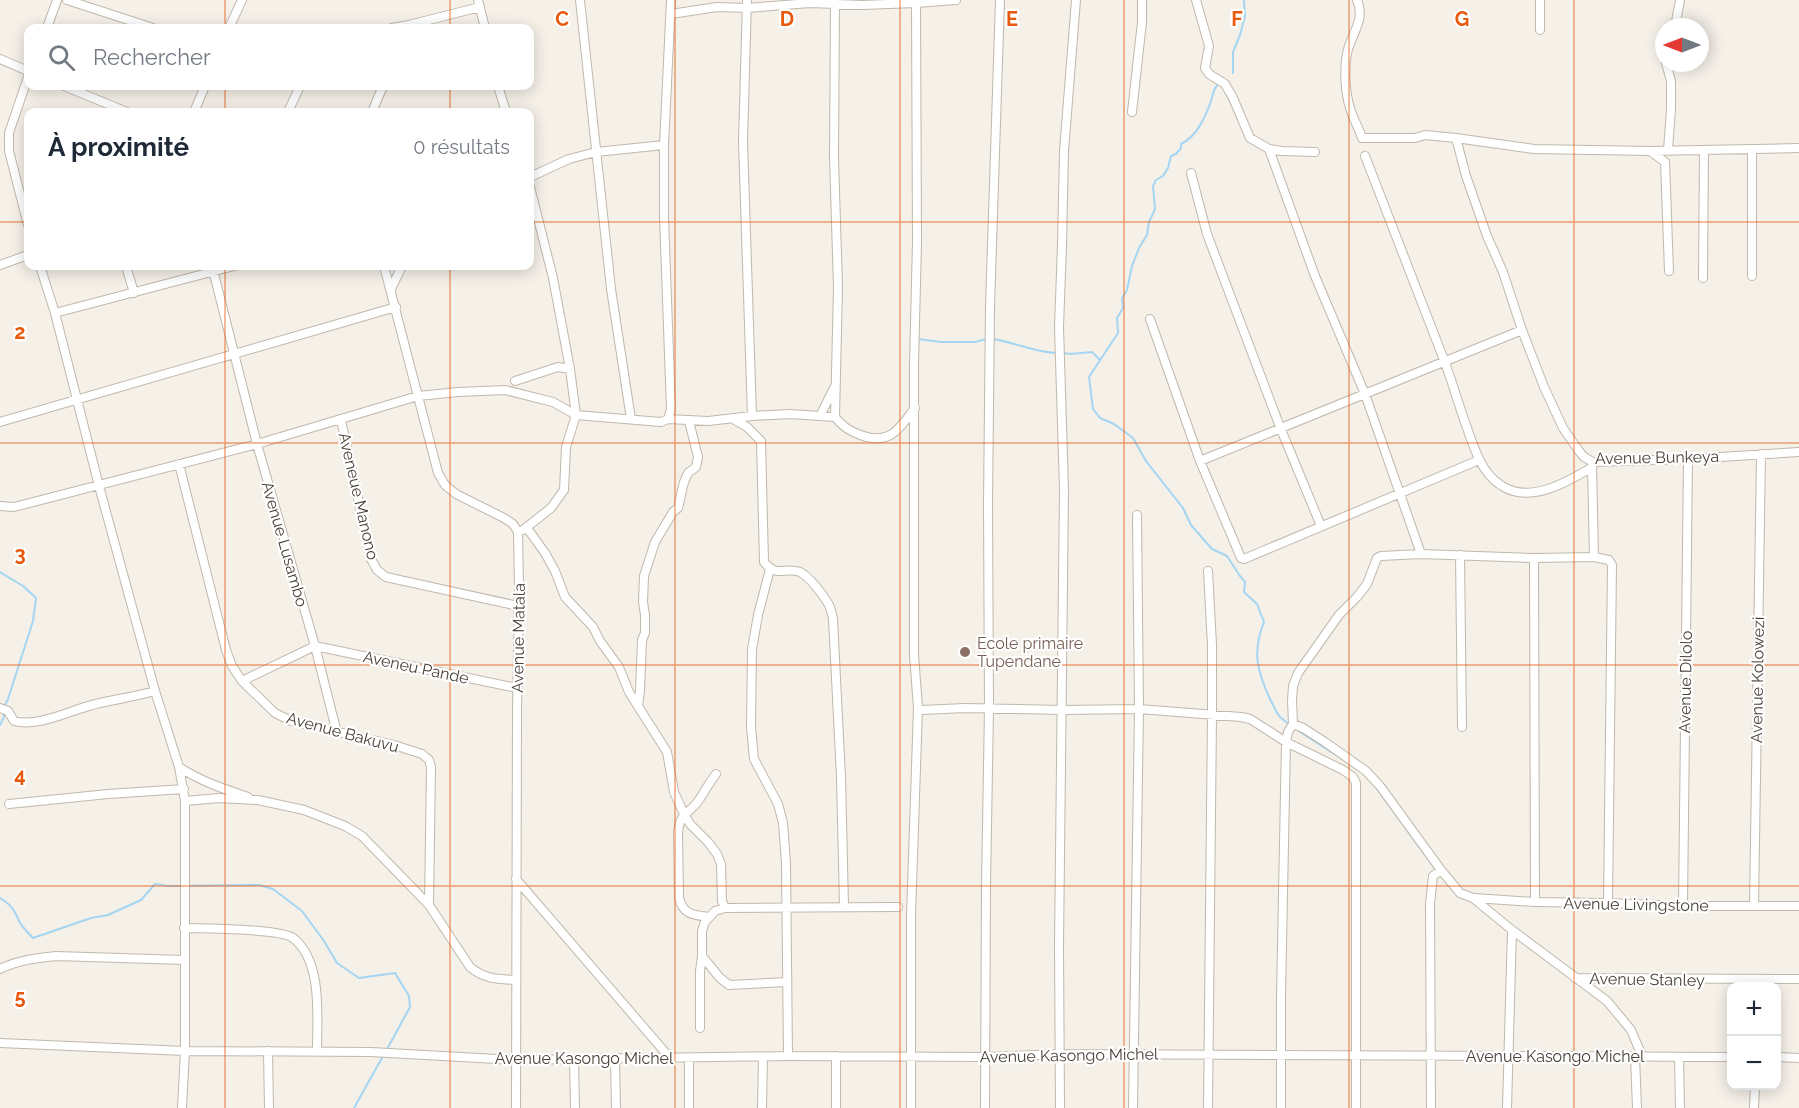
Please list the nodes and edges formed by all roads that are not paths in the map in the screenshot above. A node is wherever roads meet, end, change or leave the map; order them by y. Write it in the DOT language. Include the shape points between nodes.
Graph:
graph roads {
  1 [pos="57,0"];
  2 [pos="67,0"];
  3 [pos="242,0"];
  4 [pos="580,0"];
  5 [pos="671,0"];
  6 [pos="956,0"];
  7 [pos="1000,0"];
  8 [pos="1076,0"];
  9 [pos="1142,0"];
  10 [pos="1196,0"];
  11 [pos="1357,0"];
  12 [pos="1540,0"];
  13 [pos="1680,0"];
  14 [pos="916,1"];
  15 [pos="835,2"];
  16 [pos="479,4"];
  17 [pos="747,4"];
  18 [pos="671,14"];
  19 [pos="1677,18"];
  20 [pos="48,24"];
  21 [pos="141,24"];
  22 [pos="231,24"];
  23 [pos="417,24"];
  24 [pos="483,24"];
  25 [pos="1540,30"];
  26 [pos="0,59"];
  27 [pos="24,69"];
  28 [pos="1668,72"];
  29 [pos="24,89"];
  30 [pos="74,90"];
  31 [pos="203,90"];
  32 [pos="298,90"];
  33 [pos="381,90"];
  34 [pos="499,90"];
  35 [pos="105,103"];
  36 [pos="103,108"];
  37 [pos="117,108"];
  38 [pos="196,108"];
  39 [pos="290,108"];
  40 [pos="374,108"];
  41 [pos="505,108"];
  42 [pos="1132,112"];
  43 [pos="1456,138"];
  44 [pos="664,145"];
  45 [pos="1799,148"];
  46 [pos="1269,149"];
  47 [pos="1752,149"];
  48 [pos="1650,150"];
  49 [pos="1668,150"];
  50 [pos="1704,150"];
  51 [pos="596,152"];
  52 [pos="1315,152"];
  53 [pos="1365,156"];
  54 [pos="1191,173"];
  55 [pos="534,175"];
  56 [pos="534,203"];
  57 [pos="24,209"];
  58 [pos="24,257"];
  59 [pos="0,266"];
  60 [pos="41,270"];
  61 [pos="127,270"];
  62 [pos="206,270"];
  63 [pos="213,270"];
  64 [pos="385,270"];
  65 [pos="400,270"];
  66 [pos="1669,271"];
  67 [pos="1752,276"];
  68 [pos="1703,278"];
  69 [pos="391,289"];
  70 [pos="134,293"];
  71 [pos="396,307"];
  72 [pos="54,313"];
  73 [pos="1150,319"];
  74 [pos="1522,330"];
  75 [pos="235,355"];
  76 [pos="1444,361"];
  77 [pos="570,369"];
  78 [pos="837,380"];
  79 [pos="514,381"];
  80 [pos="1365,394"];
  81 [pos="418,396"];
  82 [pos="78,399"];
  83 [pos="915,408"];
  84 [pos="576,415"];
  85 [pos="752,416"];
  86 [pos="820,416"];
  87 [pos="835,417"];
  88 [pos="631,419"];
  89 [pos="668,419"];
  90 [pos="733,419"];
  91 [pos="341,420"];
  92 [pos="688,421"];
  93 [pos="0,422"];
  94 [pos="1280,427"];
  95 [pos="257,444"];
  96 [pos="1799,452"];
  97 [pos="1761,454"];
  98 [pos="1688,459"];
  99 [pos="1479,460"];
  100 [pos="1200,461"];
  101 [pos="179,464"];
  102 [pos="1592,465"];
  103 [pos="99,486"];
  104 [pos="1400,492"];
  105 [pos="0,506"];
  106 [pos="1137,515"];
  107 [pos="1321,526"];
  108 [pos="527,528"];
  109 [pos="518,532"];
  110 [pos="1421,554"];
  111 [pos="1460,555"];
  112 [pos="1594,557"];
  113 [pos="1534,558"];
  114 [pos="770,569"];
  115 [pos="1208,571"];
  116 [pos="518,606"];
  117 [pos="315,645"];
  118 [pos="242,681"];
  119 [pos="517,688"];
  120 [pos="155,691"];
  121 [pos="638,706"];
  122 [pos="0,708"];
  123 [pos="918,708"];
  124 [pos="989,709"];
  125 [pos="1063,710"];
  126 [pos="1139,710"];
  127 [pos="1212,715"];
  128 [pos="1293,724"];
  129 [pos="1462,727"];
  130 [pos="337,733"];
  131 [pos="1286,742"];
  132 [pos="179,766"];
  133 [pos="716,774"];
  134 [pos="184,789"];
  135 [pos="186,801"];
  136 [pos="258,801"];
  137 [pos="9,804"];
  138 [pos="684,814"];
  139 [pos="1441,870"];
  140 [pos="516,879"];
  141 [pos="1473,898"];
  142 [pos="1535,902"];
  143 [pos="1608,903"];
  144 [pos="429,905"];
  145 [pos="1683,906"];
  146 [pos="1754,906"];
  147 [pos="1799,906"];
  148 [pos="844,907"];
  149 [pos="898,907"];
  150 [pos="725,909"];
  151 [pos="786,909"];
  152 [pos="709,917"];
  153 [pos="184,928"];
  154 [pos="1512,930"];
  155 [pos="702,956"];
  156 [pos="184,960"];
  157 [pos="0,969"];
  158 [pos="1575,978"];
  159 [pos="1799,979"];
  160 [pos="515,980"];
  161 [pos="787,982"];
  162 [pos="700,1028"];
  163 [pos="0,1043"];
  164 [pos="185,1051"];
  165 [pos="268,1051"];
  166 [pos="317,1051"];
  167 [pos="1061,1053"];
  168 [pos="1134,1054"];
  169 [pos="1209,1054"];
  170 [pos="1281,1054"];
  171 [pos="1357,1055"];
  172 [pos="788,1056"];
  173 [pos="836,1056"];
  174 [pos="1432,1056"];
  175 [pos="1508,1056"];
  176 [pos="1638,1056"];
  177 [pos="763,1057"];
  178 [pos="912,1057"];
  179 [pos="986,1057"];
  180 [pos="1679,1057"];
  181 [pos="1727,1057"];
  182 [pos="1781,1057"];
  183 [pos="670,1058"];
  184 [pos="689,1058"];
  185 [pos="1799,1058"];
  186 [pos="574,1059"];
  187 [pos="615,1059"];
  188 [pos="516,1060"];
  189 [pos="1755,1090"];
  190 [pos="182,1108"];
  191 [pos="269,1108"];
  192 [pos="516,1108"];
  193 [pos="575,1108"];
  194 [pos="616,1108"];
  195 [pos="689,1108"];
  196 [pos="762,1108"];
  197 [pos="836,1108"];
  198 [pos="911,1108"];
  199 [pos="985,1108"];
  200 [pos="1060,1108"];
  201 [pos="1133,1108"];
  202 [pos="1208,1108"];
  203 [pos="1281,1108"];
  204 [pos="1356,1108"];
  205 [pos="1431,1108"];
  206 [pos="1507,1108"];
  207 [pos="1637,1108"];
  208 [pos="1680,1108"];
  209 [pos="1754,1108"];
  1 -- 20 [label="street"];
  2 -- 21 [label="street"];
  3 -- 22 [label="street"];
  4 -- 51 [label="street"];
  5 -- 18 [label="street"];
  6 -- 14 [label="street"];
  7 -- 124 [label="street" via="990,306"];
  8 -- 125 [label="street" via="1064,151 1059,327 1064,489"];
  9 -- 42 [label="street"];
  10 -- 46 [label="street" via="1209,46 1205,68 1225,84 1250,138"];
  11 -- 43 [label="street" via="1360,15 1348,51 1346,76 1349,106 1362,138"];
  12 -- 25 [label="street"];
  13 -- 19 [label="street"];
  14 -- 15 [label="street" via="862,5"];
  14 -- 83 [label="street"];
  15 -- 17 [label="street"];
  15 -- 78 [label="street"];
  16 -- 23 [label="street"];
  16 -- 24 [label="street"];
  17 -- 18 [label="street"];
  17 -- 85 [label="street" via="744,159"];
  18 -- 44 [label="street"];
  26 -- 27 [label="street"];
  28 -- 49 [label="street"];
  29 -- 57 [label="street" via="9,133 9,151"];
  30 -- 35 [label="street"];
  31 -- 38 [label="street"];
  32 -- 39 [label="street"];
  33 -- 40 [label="street"];
  34 -- 41 [label="street"];
  35 -- 36 [label="street"];
  35 -- 37 [label="street"];
  43 -- 48 [label="street" via="1534,149"];
  43 -- 74 [label="street, Avenue Bunkeya"];
  44 -- 51 [label="street"];
  44 -- 89 [label="street" via="671,409"];
  45 -- 47 [label="street"];
  46 -- 52 [label="street"];
  46 -- 80 [label="street" via="1315,276"];
  47 -- 50 [label="street"];
  47 -- 67 [label="street"];
  48 -- 49 [label="street"];
  48 -- 66 [label="street" via="1665,162"];
  49 -- 50 [label="street"];
  50 -- 68 [label="street"];
  51 -- 55 [label="street"];
  51 -- 88 [label="street"];
  53 -- 76 [label="street"];
  54 -- 94 [label="street" via="1207,234"];
  56 -- 77 [label="street"];
  58 -- 59 [label="street"];
  60 -- 72 [label="street"];
  61 -- 70 [label="street"];
  62 -- 70 [label="street"];
  63 -- 75 [label="street, Avenue Lusambo"];
  64 -- 69 [label="street"];
  65 -- 69 [label="street"];
  69 -- 71 [label="street"];
  70 -- 72 [label="street"];
  71 -- 75 [label="street"];
  71 -- 81 [label="street"];
  72 -- 82 [label="street"];
  73 -- 100 [label="street"];
  74 -- 76 [label="street"];
  74 -- 102 [label="street, Avenue Bunkeya" via="1563,428"];
  75 -- 82 [label="street"];
  75 -- 95 [label="street, Avenue Lusambo"];
  76 -- 80 [label="street"];
  76 -- 99 [label="street"];
  77 -- 79 [label="street" via="558,367"];
  77 -- 84 [label="street"];
  78 -- 86 [label="street"];
  78 -- 87 [label="street"];
  80 -- 94 [label="street"];
  80 -- 104 [label="street"];
  81 -- 84 [label="street" via="505,390 553,402"];
  81 -- 91 [label="street"];
  81 -- 109 [label="street" via="438,473 445,485 504,518"];
  82 -- 93 [label="street"];
  82 -- 103 [label="street"];
  83 -- 87 [label="street" via="899,428 880,438 859,435"];
  83 -- 123 [label="street" via="914,656"];
  84 -- 88 [label="street"];
  84 -- 108 [label="street" via="566,447 564,490 551,508"];
  85 -- 86 [label="street"];
  85 -- 90 [label="street"];
  86 -- 87 [label="street"];
  88 -- 89 [label="street"];
  89 -- 92 [label="street"];
  90 -- 92 [label="street"];
  90 -- 114 [label="street" via="761,441 764,562"];
  91 -- 95 [label="street"];
  91 -- 116 [label="street, Aveneue Manono" via="371,558 377,570 387,577"];
  92 -- 121 [label="street" via="698,457 696,466 684,482 678,508 655,542 644,576 645,633"];
  94 -- 100 [label="street"];
  94 -- 107 [label="street"];
  95 -- 101 [label="street"];
  95 -- 117 [label="street, Avenue Lusambo"];
  96 -- 97 [label="street, Avenue Bunkeya"];
  97 -- 98 [label="street, Avenue Bunkeya"];
  97 -- 146 [label="street, Avenue Kolowezi"];
  98 -- 102 [label="street, Avenue Bunkeya"];
  98 -- 145 [label="street, Avenue Dilolo"];
  99 -- 102 [label="street" via="1502,486 1529,492 1562,485"];
  99 -- 104 [label="street"];
  100 -- 107 [label="street" via="1241,558"];
  101 -- 103 [label="street"];
  101 -- 118 [label="street, Avenue Bakuvu" via="226,650"];
  102 -- 112 [label="street"];
  103 -- 105 [label="street" via="14,507"];
  103 -- 120 [label="street"];
  104 -- 107 [label="street"];
  104 -- 110 [label="street"];
  106 -- 126 [label="street"];
  108 -- 109 [label="street"];
  108 -- 121 [label="street" via="550,562 565,597 593,627"];
  109 -- 116 [label="street, Avenue Matala"];
  110 -- 111 [label="street"];
  110 -- 128 [label="street" via="1377,558 1367,584 1339,615 1298,673 1293,686"];
  111 -- 113 [label="street"];
  111 -- 129 [label="street"];
  112 -- 113 [label="street"];
  112 -- 143 [label="street" via="1609,560 1612,565"];
  113 -- 142 [label="street"];
  114 -- 148 [label="street" via="798,572 808,578 830,605 841,777"];
  114 -- 151 [label="street" via="752,649 751,727 754,759 778,804 783,823"];
  115 -- 127 [label="street"];
  116 -- 119 [label="street, Avenue Matala"];
  117 -- 118 [label="street"];
  117 -- 119 [label="street, Aveneu Pande"];
  117 -- 130 [label="street, Avenue Lusambo"];
  118 -- 130 [label="street, Avenue Bakuvu" via="275,713 291,722"];
  119 -- 140 [label="street, Avenue Matala"];
  120 -- 122 [label="street" via="22,724 14,722 8,711"];
  120 -- 132 [label="street"];
  121 -- 138 [label="street" via="667,752 674,792"];
  123 -- 124 [label="street"];
  123 -- 178 [label="street" via="911,916"];
  124 -- 125 [label="street"];
  124 -- 179 [label="street"];
  125 -- 126 [label="street"];
  125 -- 167 [label="street"];
  126 -- 127 [label="street"];
  126 -- 168 [label="street"];
  127 -- 131 [label="street" via="1250,719"];
  127 -- 169 [label="street"];
  128 -- 131 [label="street"];
  128 -- 139 [label="street" via="1366,771"];
  130 -- 144 [label="street, Avenue Bakuvu" via="394,745 429,760"];
  131 -- 170 [label="street"];
  131 -- 171 [label="street" via="1343,770 1356,783"];
  132 -- 134 [label="street"];
  132 -- 136 [label="street"];
  133 -- 138 [label="street" via="694,807"];
  134 -- 135 [label="street"];
  134 -- 137 [label="street"];
  135 -- 136 [label="street"];
  135 -- 153 [label="street"];
  136 -- 144 [label="street" via="304,810 354,831"];
  138 -- 150 [label="street" via="721,864"];
  138 -- 152 [label="street" via="678,833 681,905 688,913"];
  139 -- 141 [label="street" via="1460,893"];
  139 -- 174 [label="street" via="1433,876 1430,923"];
  140 -- 160 [label="street, Avenue Matala"];
  140 -- 183 [label="street"];
  141 -- 142 [label="street, Avenue Livingstone"];
  141 -- 154 [label="street"];
  142 -- 143 [label="street, Avenue Livingstone"];
  143 -- 145 [label="street, Avenue Livingstone"];
  144 -- 160 [label="street" via="478,974"];
  145 -- 146 [label="street, Avenue Livingstone"];
  146 -- 147 [label="street, Avenue Livingstone"];
  148 -- 149 [label="street"];
  148 -- 151 [label="street"];
  150 -- 151 [label="street"];
  150 -- 152 [label="street"];
  151 -- 161 [label="street"];
  152 -- 155 [label="street" via="702,931"];
  153 -- 156 [label="street"];
  153 -- 166 [label="street" via="257,930 292,937 308,955 315,976"];
  154 -- 158 [label="street"];
  154 -- 175 [label="street"];
  155 -- 161 [label="street" via="729,985"];
  155 -- 162 [label="street"];
  156 -- 157 [label="street" via="56,956"];
  156 -- 164 [label="street"];
  158 -- 159 [label="street, Avenue Stanley"];
  158 -- 176 [label="street" via="1607,1001 1631,1030"];
  160 -- 188 [label="street, Avenue Matala"];
  161 -- 172 [label="street"];
  163 -- 164 [label="street"];
  164 -- 165 [label="street"];
  164 -- 190 [label="street"];
  165 -- 166 [label="street"];
  165 -- 191 [label="street"];
  166 -- 188 [label="street, Avenue Kasongo Michel"];
  167 -- 168 [label="street, Avenue Kasongo Michel"];
  167 -- 179 [label="street, Avenue Kasongo Michel"];
  167 -- 200 [label="street"];
  168 -- 169 [label="street, Avenue Kasongo Michel"];
  168 -- 201 [label="street"];
  169 -- 170 [label="street, Avenue Kasongo Michel"];
  169 -- 202 [label="street"];
  170 -- 171 [label="street, Avenue Kasongo Michel"];
  170 -- 203 [label="street"];
  171 -- 174 [label="street, Avenue Kasongo Michel"];
  171 -- 204 [label="street"];
  172 -- 173 [label="street, Avenue Kasongo Michel"];
  172 -- 177 [label="street, Avenue Kasongo Michel"];
  173 -- 178 [label="street, Avenue Kasongo Michel"];
  173 -- 197 [label="street"];
  174 -- 175 [label="street, Avenue Kasongo Michel"];
  174 -- 205 [label="street"];
  175 -- 176 [label="street, Avenue Kasongo Michel"];
  175 -- 206 [label="street"];
  176 -- 180 [label="street, Avenue Kasongo Michel"];
  176 -- 207 [label="street"];
  177 -- 184 [label="street, Avenue Kasongo Michel"];
  177 -- 196 [label="street"];
  178 -- 179 [label="street, Avenue Kasongo Michel"];
  178 -- 198 [label="street"];
  179 -- 199 [label="street"];
  180 -- 181 [label="street, Avenue Kasongo Michel"];
  180 -- 208 [label="street"];
  182 -- 185 [label="street"];
  183 -- 184 [label="street, Avenue Kasongo Michel"];
  183 -- 187 [label="street, Avenue Kasongo Michel"];
  184 -- 195 [label="street"];
  186 -- 187 [label="street, Avenue Kasongo Michel"];
  186 -- 188 [label="street, Avenue Kasongo Michel"];
  186 -- 193 [label="street"];
  187 -- 194 [label="street"];
  188 -- 192 [label="street, Avenue Matala"];
  189 -- 209 [label="street"];
}
